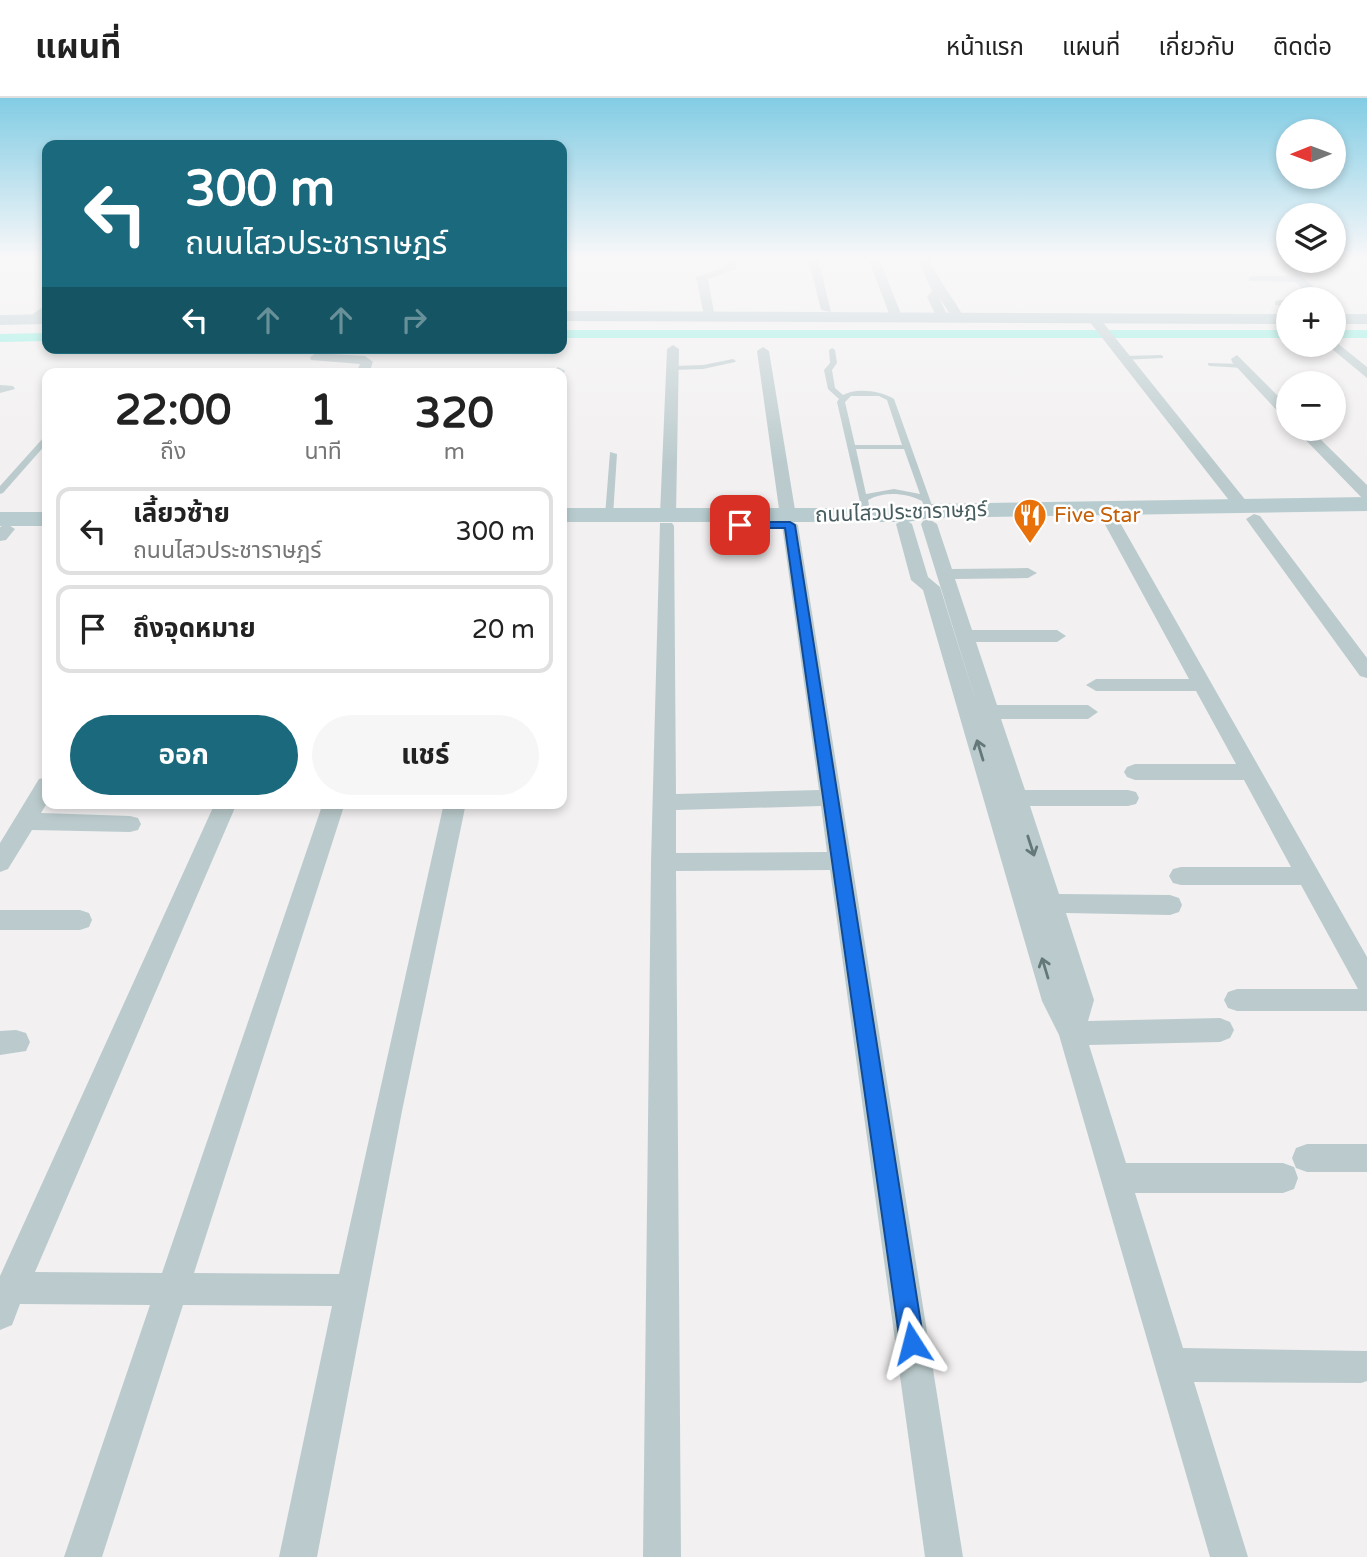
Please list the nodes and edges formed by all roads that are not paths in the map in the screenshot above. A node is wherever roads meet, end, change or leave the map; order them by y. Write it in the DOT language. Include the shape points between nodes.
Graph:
graph roads {
  1 [pos="1098,326"];
  2 [pos="1111,345"];
  3 [pos="673,349"];
  4 [pos="832,350"];
  5 [pos="763,351"];
  6 [pos="1346,355"];
  7 [pos="316,357"];
  8 [pos="1161,357"];
  9 [pos="1122,358"];
  10 [pos="733,360"];
  11 [pos="1240,363"];
  12 [pos="1210,364"];
  13 [pos="364,368"];
  14 [pos="673,368"];
  15 [pos="1367,374"];
  16 [pos="842,398"];
  17 [pos="1276,401"];
  18 [pos="1314,441"];
  19 [pos="42,445"];
  20 [pos="853,447"];
  21 [pos="907,447"];
  22 [pos="613,454"];
  23 [pos="0,491"];
  24 [pos="1367,494"];
  25 [pos="1367,504"];
  26 [pos="865,507"];
  27 [pos="928,512"];
  28 [pos="1247,512"];
  29 [pos="567,515"];
  30 [pos="609,516"];
  31 [pos="1367,518"];
  32 [pos="1110,519"];
  33 [pos="42,520"];
  34 [pos="667,520"];
  35 [pos="789,520"];
  36 [pos="904,524"];
  37 [pos="567,526"];
  38 [pos="2,528"];
  39 [pos="42,529"];
  40 [pos="1028,573"];
  41 [pos="942,583"];
  42 [pos="964,636"];
  43 [pos="1057,636"];
  44 [pos="1367,672"];
  45 [pos="1096,685"];
  46 [pos="1201,685"];
  47 [pos="979,712"];
  48 [pos="1088,712"];
  49 [pos="1135,772"];
  50 [pos="1250,772"];
  51 [pos="42,793"];
  52 [pos="830,798"];
  53 [pos="1005,798"];
  54 [pos="1128,798"];
  55 [pos="664,802"];
  56 [pos="223,809"];
  57 [pos="332,809"];
  58 [pos="454,809"];
  59 [pos="25,821"];
  60 [pos="130,824"];
  61 [pos="839,861"];
  62 [pos="663,862"];
  63 [pos="0,863"];
  64 [pos="1181,876"];
  65 [pos="1309,876"];
  66 [pos="1038,903"];
  67 [pos="1170,905"];
  68 [pos="0,920"];
  69 [pos="80,920"];
  70 [pos="1367,981"];
  71 [pos="1237,1000"];
  72 [pos="1367,1000"];
  73 [pos="1220,1030"];
  74 [pos="1072,1032"];
  75 [pos="1307,1158"];
  76 [pos="1367,1158"];
  77 [pos="1114,1178"];
  78 [pos="1283,1178"];
  79 [pos="171,1290"];
  80 [pos="352,1290"];
  81 [pos="5,1301"];
  82 [pos="1171,1365"];
  83 [pos="1361,1366"];
  84 [pos="83,1557"];
  85 [pos="298,1557"];
  86 [pos="662,1557"];
  87 [pos="944,1557"];
  88 [pos="1229,1557"];
  1 -- 2 [label="street"];
  2 -- 9 [label="street"];
  3 -- 14 [label="street"];
  4 -- 16 [label="lane" via="831,386"];
  5 -- 35 [label="street"];
  6 -- 15 [label="street"];
  7 -- 13 [label="street" via="366,360"];
  8 -- 9 [label="lane"];
  9 -- 28 [label="street"];
  10 -- 14 [label="lane"];
  11 -- 12 [label="lane"];
  11 -- 17 [label="street"];
  14 -- 34 [label="street"];
  16 -- 20 [label="lane"];
  16 -- 21 [label="lane" via="849,394 887,397"];
  18 -- 24 [label="street"];
  19 -- 23 [label="lane"];
  20 -- 21 [label="lane"];
  20 -- 26 [label="lane"];
  21 -- 27 [label="lane"];
  22 -- 30 [label="lane"];
  25 -- 28 [label="main road, ถนนไสวประชาราษฎร์"];
  26 -- 27 [label="main road, ถนนไสวประชาราษฎร์"];
  26 -- 35 [label="main road, ถนนไสวประชาราษฎร์"];
  27 -- 28 [label="main road, ถนนไสวประชาราษฎร์"];
  27 -- 32 [label="main road, ถนนไสวประชาราษฎร์"];
  27 -- 36 [label="main road, ถนนไสวประชาราษฎร์"];
  27 -- 41 [label="street"];
  28 -- 31 [label="main road, ถนนไสวประชาราษฎร์"];
  28 -- 32 [label="main road, ถนนไสวประชาราษฎร์"];
  28 -- 44 [label="street"];
  29 -- 30 [label="main road, ถนนไสวประชาราษฎร์"];
  30 -- 34 [label="main road, ถนนไสวประชาราษฎร์"];
  32 -- 46 [label="street"];
  33 -- 38 [label="main road"];
  34 -- 35 [label="main road, ถนนไสวประชาราษฎร์"];
  34 -- 37 [label="main road, ถนนไสวประชาราษฎร์"];
  34 -- 55 [label="street"];
  35 -- 36 [label="main road, ถนนไสวประชาราษฎร์"];
  35 -- 52 [label="street"];
  36 -- 41 [label="street" via="920,580"];
  38 -- 39 [label="main road"];
  40 -- 41 [label="street"];
  41 -- 42 [label="street"];
  41 -- 47 [label="street"];
  42 -- 43 [label="street"];
  42 -- 47 [label="street"];
  45 -- 46 [label="street"];
  46 -- 50 [label="street"];
  47 -- 48 [label="street"];
  47 -- 53 [label="street"];
  49 -- 50 [label="street"];
  50 -- 65 [label="street"];
  51 -- 59 [label="street"];
  52 -- 55 [label="street"];
  52 -- 61 [label="street"];
  53 -- 54 [label="street"];
  53 -- 66 [label="street"];
  55 -- 62 [label="street"];
  56 -- 81 [label="street"];
  57 -- 79 [label="street"];
  58 -- 80 [label="street"];
  59 -- 60 [label="street"];
  59 -- 63 [label="street"];
  61 -- 62 [label="street"];
  61 -- 87 [label="street"];
  62 -- 86 [label="street"];
  64 -- 65 [label="street"];
  65 -- 70 [label="street"];
  66 -- 67 [label="street"];
  66 -- 74 [label="street" via="1081,1000"];
  68 -- 69 [label="street"];
  71 -- 72 [label="street"];
  73 -- 74 [label="street"];
  74 -- 77 [label="street"];
  75 -- 76 [label="street"];
  77 -- 78 [label="street"];
  77 -- 82 [label="street"];
  79 -- 80 [label="street"];
  79 -- 81 [label="street"];
  79 -- 84 [label="street"];
  80 -- 85 [label="street"];
  82 -- 83 [label="street"];
  82 -- 88 [label="street"];
}
